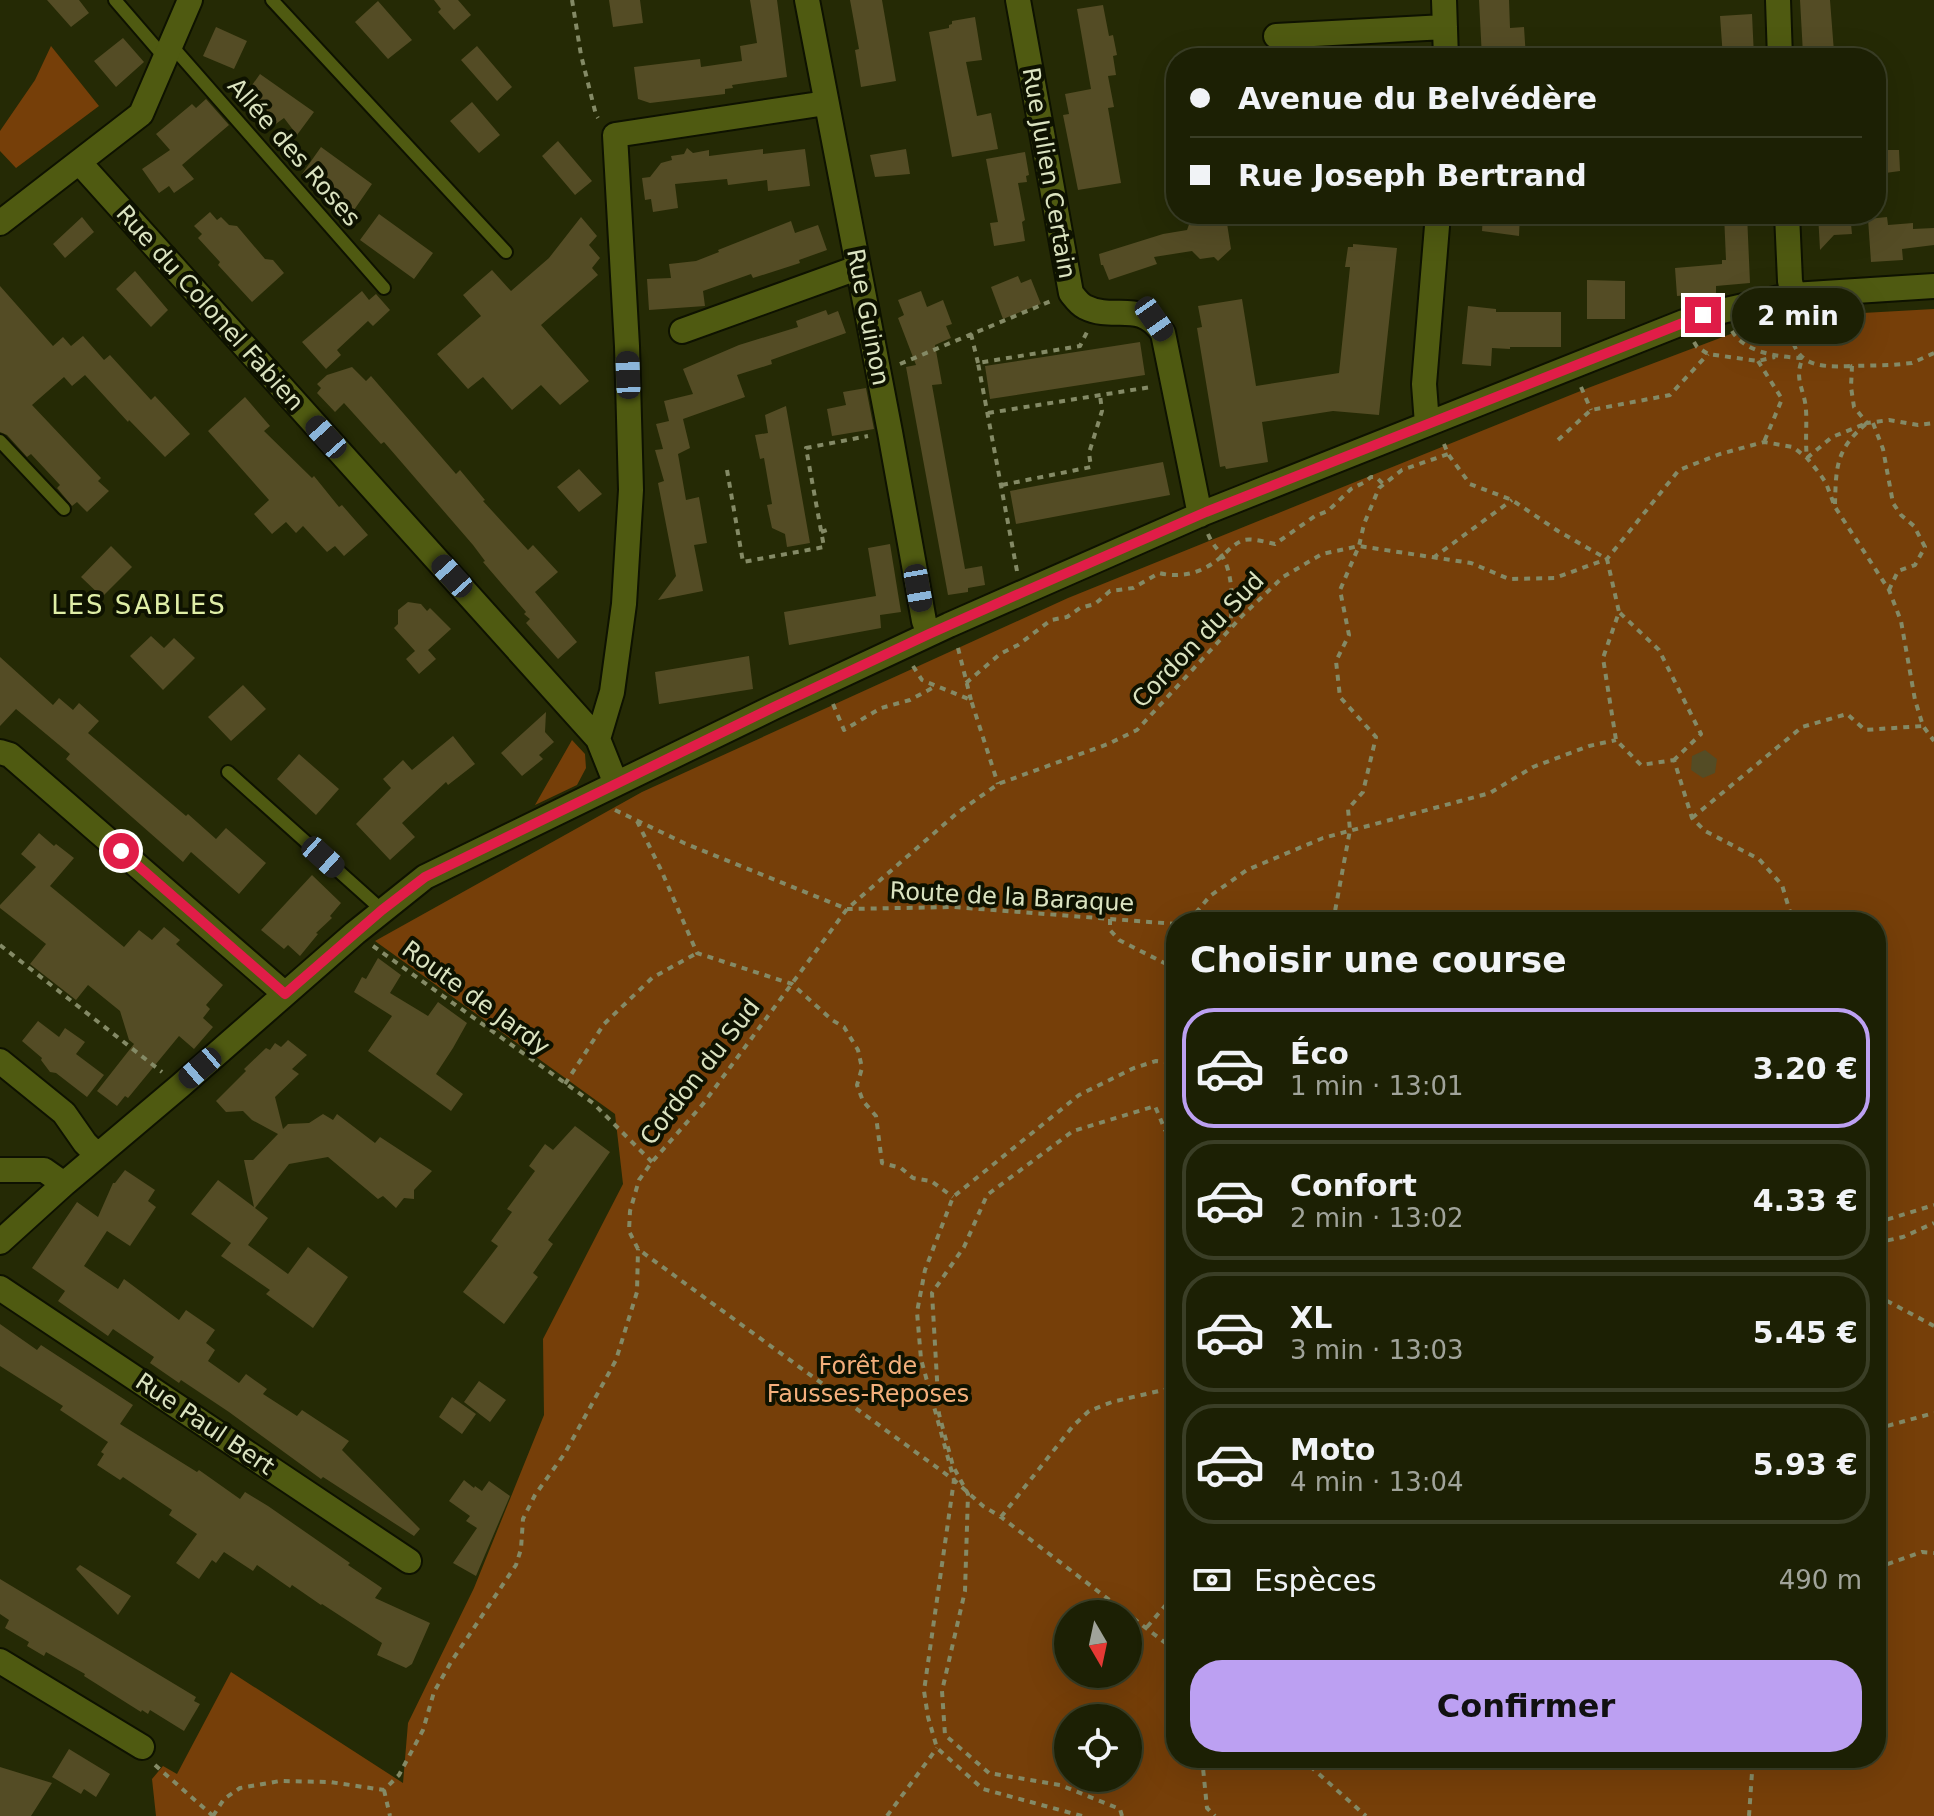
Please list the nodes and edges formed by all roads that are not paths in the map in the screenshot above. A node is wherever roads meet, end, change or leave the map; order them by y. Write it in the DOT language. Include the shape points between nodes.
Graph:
graph roads {
  1 [pos="115,0"];
  2 [pos="190,0"];
  3 [pos="272,0"];
  4 [pos="807,0"];
  5 [pos="1018,0"];
  6 [pos="1444,0"];
  7 [pos="1778,0"];
  8 [pos="1445,27"];
  9 [pos="1276,36"];
  10 [pos="1446,48"];
  11 [pos="1780,48"];
  12 [pos="168,51"];
  13 [pos="826,103"];
  14 [pos="79,162"];
  15 [pos="3,214"];
  16 [pos="1437,224"];
  17 [pos="1787,224"];
  18 [pos="506,252"];
  19 [pos="857,268"];
  20 [pos="1934,286"];
  21 [pos="384,288"];
  22 [pos="1791,307"];
  23 [pos="682,331"];
  24 [pos="1427,424"];
  25 [pos="0,441"];
  26 [pos="64,509"];
  27 [pos="1200,515"];
  28 [pos="929,634"];
  29 [pos="598,739"];
  30 [pos="0,752"];
  31 [pos="228,772"];
  32 [pos="616,784"];
  33 [pos="382,910"];
  34 [pos="285,994"];
  35 [pos="0,1061"];
  36 [pos="97,1155"];
  37 [pos="0,1170"];
  38 [pos="64,1184"];
  39 [pos="0,1242"];
  40 [pos="0,1288"];
  41 [pos="409,1561"];
  42 [pos="0,1661"];
  43 [pos="142,1747"];
  1 -- 12 [label="lane, Allée des Roses"];
  2 -- 12 [label="street"];
  3 -- 18 [label="lane"];
  4 -- 13 [label="street, Rue Guinon"];
  5 -- 27 [label="street, Rue Julien Certain" via="1071,293 1082,306 1098,311 1143,314 1163,333"];
  6 -- 8 [label="street"];
  7 -- 11 [label="street"];
  8 -- 9 [label="street"];
  8 -- 10 [label="street"];
  12 -- 14 [label="street" via="141,114"];
  12 -- 21 [label="lane, Allée des Roses"];
  13 -- 19 [label="street, Rue Guinon"];
  13 -- 29 [label="street" via="615,135 631,490 624,604 612,692"];
  14 -- 15 [label="street"];
  14 -- 29 [label="street, Rue du Colonel Fabien"];
  16 -- 24 [label="street" via="1424,384"];
  17 -- 22 [label="street"];
  19 -- 23 [label="street"];
  19 -- 28 [label="street, Rue Guinon"];
  20 -- 22 [label="street"];
  22 -- 24 [label="street" via="1759,301 1703,315"];
  24 -- 27 [label="street"];
  25 -- 26 [label="lane"];
  27 -- 28 [label="street"];
  28 -- 32 [label="street"];
  29 -- 32 [label="street, Rue du Colonel Fabien"];
  30 -- 34 [label="street" via="10,755"];
  31 -- 33 [label="lane"];
  32 -- 33 [label="street" via="425,877"];
  33 -- 34 [label="street"];
  34 -- 36 [label="street"];
  35 -- 36 [label="street" via="64,1113"];
  36 -- 38 [label="street"];
  37 -- 38 [label="street" via="44,1170"];
  38 -- 39 [label="street"];
  40 -- 41 [label="street, Rue Paul Bert"];
  42 -- 43 [label="street"];
}
